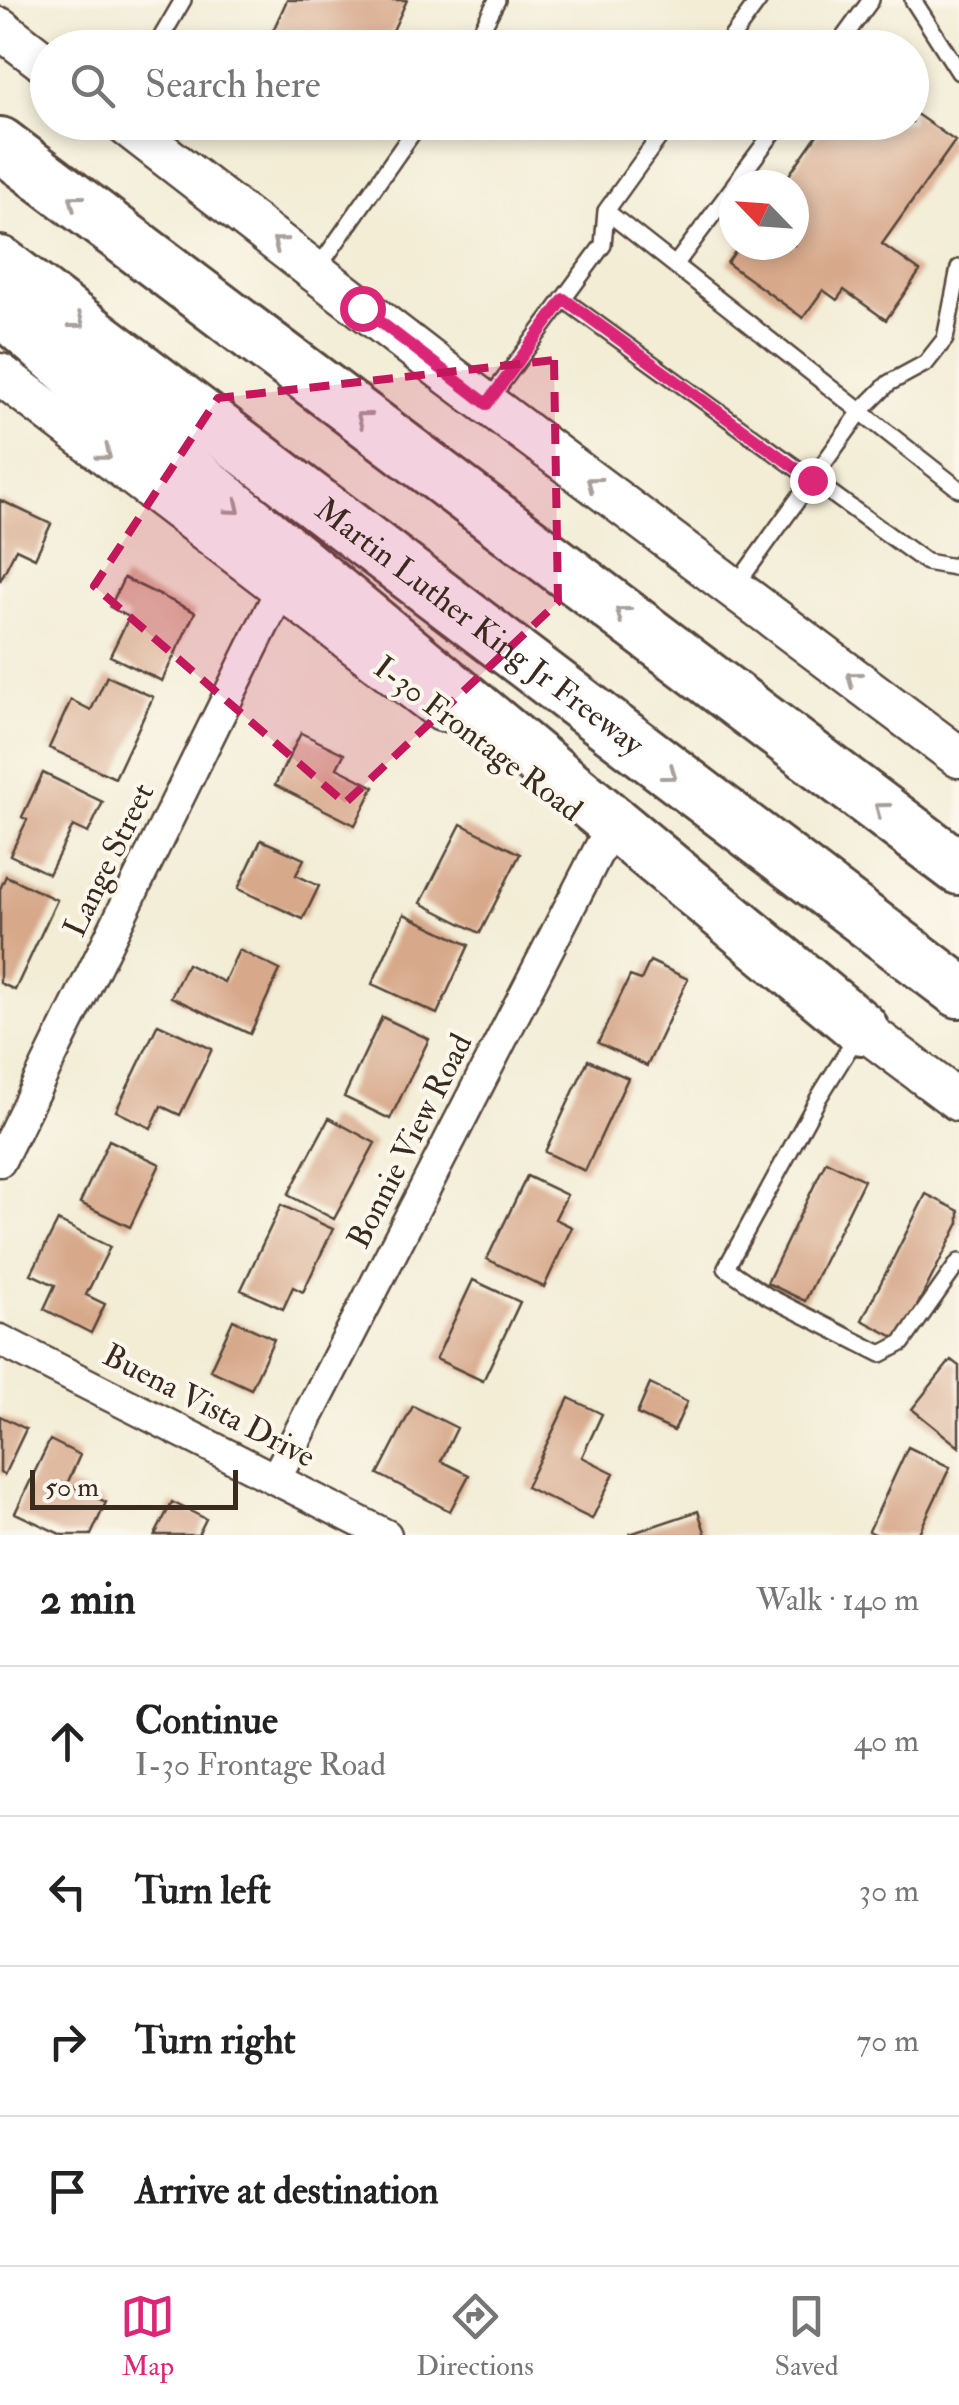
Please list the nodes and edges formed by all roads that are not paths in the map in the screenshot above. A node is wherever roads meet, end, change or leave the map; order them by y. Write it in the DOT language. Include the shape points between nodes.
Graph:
graph roads {
  1 [pos="497,0"];
  2 [pos="759,0"];
  3 [pos="871,0"];
  4 [pos="914,0"];
  5 [pos="178,2"];
  6 [pos="0,28"];
  7 [pos="164,30"];
  8 [pos="481,30"];
  9 [pos="737,30"];
  10 [pos="849,30"];
  11 [pos="30,51"];
  12 [pos="959,72"];
  13 [pos="145,140"];
  14 [pos="407,140"];
  15 [pos="657,140"];
  16 [pos="767,140"];
  17 [pos="2,145"];
  18 [pos="745,170"];
  19 [pos="719,206"];
  20 [pos="606,211"];
  21 [pos="0,263"];
  22 [pos="676,265"];
  23 [pos="959,268"];
  24 [pos="315,272"];
  25 [pos="564,299"];
  26 [pos="0,308"];
  27 [pos="0,374"];
  28 [pos="487,404"];
  29 [pos="862,410"];
  30 [pos="812,480"];
  31 [pos="959,490"];
  32 [pos="959,563"];
  33 [pos="734,588"];
  34 [pos="281,590"];
  35 [pos="959,758"];
  36 [pos="606,836"];
  37 [pos="959,868"];
  38 [pos="959,991"];
  39 [pos="861,1028"];
  40 [pos="959,1101"];
  41 [pos="0,1161"];
  42 [pos="959,1262"];
  43 [pos="0,1340"];
  44 [pos="276,1478"];
  45 [pos="386,1535"];
  1 -- 8 [label="lane"];
  2 -- 9 [label="lane"];
  3 -- 10 [label="lane"];
  4 -- 12 [label="lane"];
  5 -- 7 [label="lane"];
  6 -- 11 [label="main road"];
  24 -- 13 [label="main road, one-way"];
  14 -- 24 [label="lane"];
  15 -- 20 [label="lane"];
  16 -- 18 [label="lane"];
  37 -- 17 [label="highway, one-way"];
  19 -- 22 [label="lane"];
  20 -- 22 [label="lane"];
  20 -- 25 [label="lane" via="603,245"];
  21 -- 38 [label="highway, Martin Luther King Jr Freeway, one-way"];
  22 -- 29 [label="lane"];
  23 -- 29 [label="lane" via="945,339 926,362 889,383"];
  24 -- 28 [label="main road"];
  25 -- 28 [label="lane"];
  25 -- 30 [label="lane"];
  26 -- 39 [label="highway, one-way"];
  27 -- 34 [label="main road, I-30 Frontage Road, one-way"];
  33 -- 28 [label="main road, one-way"];
  29 -- 30 [label="lane"];
  29 -- 31 [label="lane"];
  30 -- 32 [label="lane" via="926,562"];
  30 -- 33 [label="lane"];
  35 -- 33 [label="main road, one-way"];
  34 -- 36 [label="main road, I-30 Frontage Road"];
  34 -- 41 [label="street, Lange Street"];
  36 -- 39 [label="main road, I-30 Frontage Road"];
  36 -- 44 [label="street, Bonnie View Road"];
  39 -- 40 [label="main road, I-30 Frontage Road"];
  39 -- 42 [label="lane" via="726,1268 881,1354 902,1343"];
  43 -- 44 [label="street, Buena Vista Drive"];
  44 -- 45 [label="street, Buena Vista Drive"];
}
